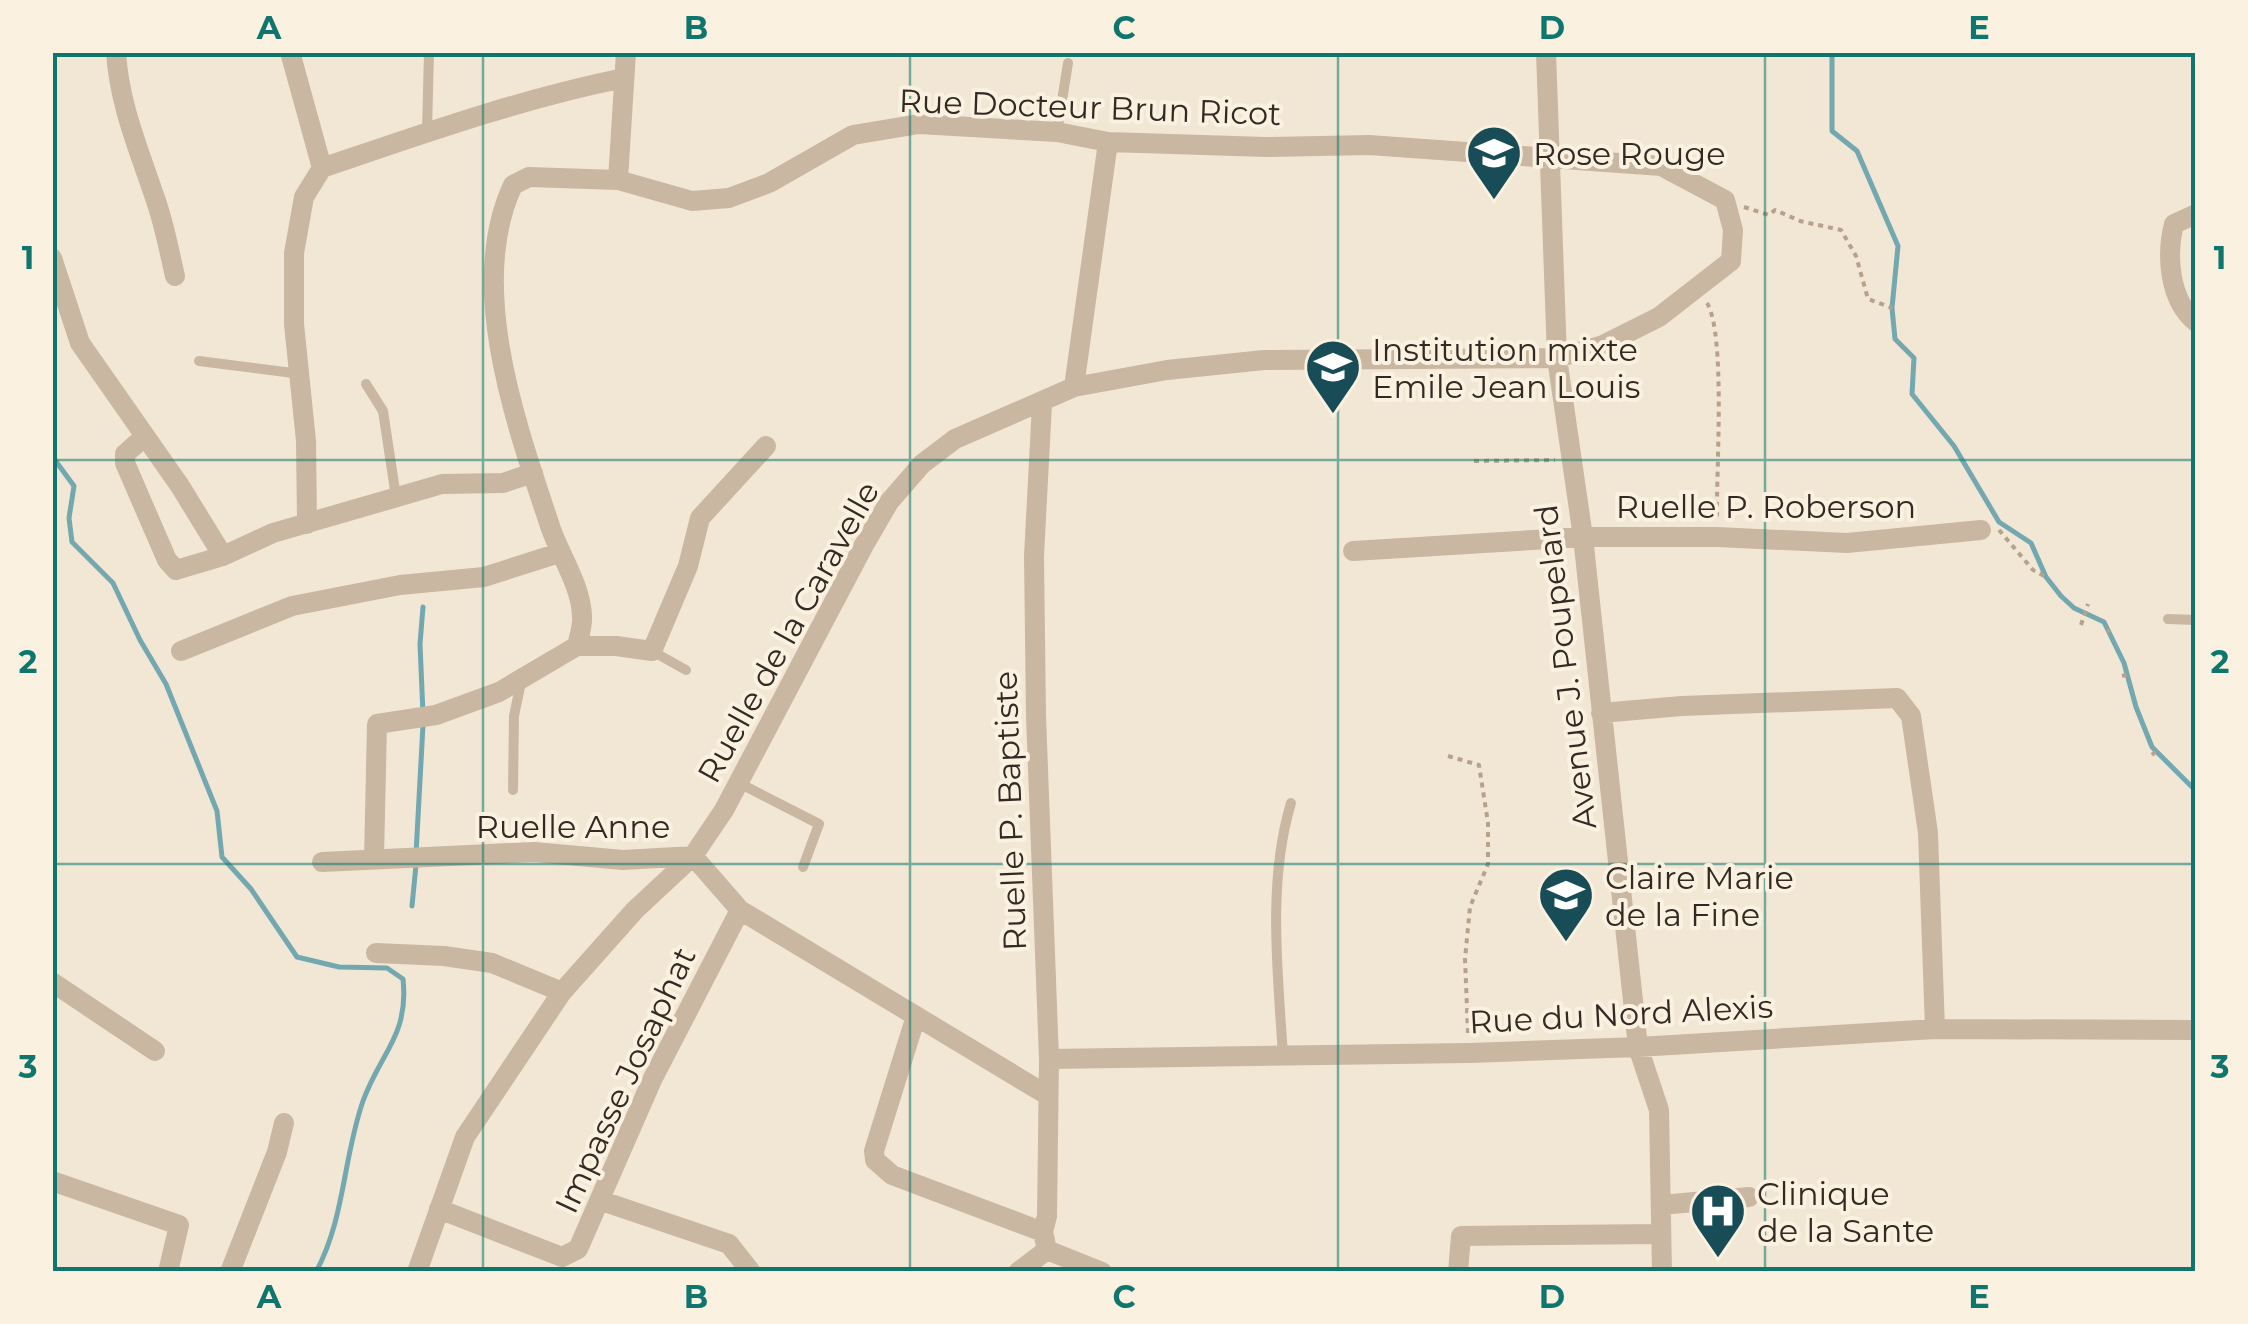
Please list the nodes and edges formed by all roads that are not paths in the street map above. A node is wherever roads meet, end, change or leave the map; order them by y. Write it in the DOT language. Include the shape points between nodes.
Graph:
graph roads {
  1 [pos="116,52"];
  2 [pos="290,52"];
  3 [pos="430,52"];
  4 [pos="626,52"];
  5 [pos="1546,52"];
  6 [pos="1068,63"];
  7 [pos="624,78"];
  8 [pos="427,132"];
  9 [pos="1057,132"];
  10 [pos="1108,142"];
  11 [pos="1548,158"];
  12 [pos="322,168"];
  13 [pos="618,180"];
  14 [pos="2196,214"];
  15 [pos="52,258"];
  16 [pos="175,276"];
  17 [pos="2196,322"];
  18 [pos="1557,358"];
  19 [pos="199,361"];
  20 [pos="301,374"];
  21 [pos="366,384"];
  22 [pos="1074,387"];
  23 [pos="1042,404"];
  24 [pos="143,438"];
  25 [pos="766,446"];
  26 [pos="532,473"];
  27 [pos="396,498"];
  28 [pos="307,524"];
  29 [pos="1980,530"];
  30 [pos="1583,537"];
  31 [pos="1354,551"];
  32 [pos="560,553"];
  33 [pos="223,556"];
  34 [pos="2168,619"];
  35 [pos="2196,620"];
  36 [pos="577,646"];
  37 [pos="652,651"];
  38 [pos="181,652"];
  39 [pos="686,670"];
  40 [pos="521,680"];
  41 [pos="1601,714"];
  42 [pos="738,782"];
  43 [pos="513,790"];
  44 [pos="1291,803"];
  45 [pos="693,856"];
  46 [pos="374,860"];
  47 [pos="322,862"];
  48 [pos="803,867"];
  49 [pos="740,910"];
  50 [pos="376,953"];
  51 [pos="52,982"];
  52 [pos="562,992"];
  53 [pos="916,1016"];
  54 [pos="1935,1029"];
  55 [pos="2196,1030"];
  56 [pos="1638,1047"];
  57 [pos="155,1051"];
  58 [pos="1283,1057"];
  59 [pos="1049,1059"];
  60 [pos="1047,1095"];
  61 [pos="284,1124"];
  62 [pos="52,1182"];
  63 [pos="1748,1197"];
  64 [pos="602,1201"];
  65 [pos="1661,1205"];
  66 [pos="439,1209"];
  67 [pos="1046,1233"];
  68 [pos="1660,1234"];
  69 [pos="168,1272"];
  70 [pos="230,1272"];
  71 [pos="417,1272"];
  72 [pos="751,1272"];
  73 [pos="1018,1272"];
  74 [pos="1102,1272"];
  75 [pos="1458,1272"];
  76 [pos="1662,1272"];
  1 -- 16 [label="street" via="118,81"];
  2 -- 12 [label="street"];
  3 -- 8 [label="lane"];
  4 -- 7 [label="street"];
  5 -- 11 [label="street, Avenue J. Poupelard"];
  6 -- 9 [label="lane"];
  7 -- 8 [label="street"];
  7 -- 13 [label="street"];
  8 -- 12 [label="street"];
  9 -- 10 [label="street, Rue Docteur Brun Ricot"];
  9 -- 13 [label="street, Rue Docteur Brun Ricot" via="919,124 877,129 854,134 729,198 692,201"];
  10 -- 11 [label="street, Rue Docteur Brun Ricot" via="1370,145"];
  10 -- 22 [label="street"];
  11 -- 18 [label="street, Avenue J. Poupelard"];
  11 -- 18 [label="street, Rue Docteur Brun Ricot" via="1661,166 1726,200 1733,230 1732,261 1659,317 1603,345"];
  12 -- 20 [label="street" via="304,197 294,253"];
  13 -- 26 [label="street, Rue Docteur Brun Ricot" via="529,176 507,198 494,280 498,337"];
  14 -- 17 [label="street" via="2174,224 2171,262 2178,302"];
  15 -- 24 [label="street" via="80,343"];
  18 -- 22 [label="street, Ruelle de la Caravelle" via="1264,360"];
  18 -- 30 [label="street, Avenue J. Poupelard"];
  19 -- 20 [label="lane"];
  20 -- 28 [label="street"];
  21 -- 27 [label="lane" via="382,411"];
  22 -- 23 [label="street, Ruelle de la Caravelle"];
  23 -- 42 [label="street, Ruelle de la Caravelle" via="956,439 888,502"];
  23 -- 59 [label="street, Ruelle P. Baptiste" via="1034,556"];
  24 -- 33 [label="street"];
  24 -- 33 [label="street" via="125,463 169,565 180,570"];
  25 -- 37 [label="street" via="700,518 688,566"];
  26 -- 27 [label="street" via="502,483 442,484"];
  26 -- 32 [label="street, Rue Docteur Brun Ricot"];
  27 -- 28 [label="street"];
  28 -- 33 [label="street"];
  29 -- 30 [label="street, Ruelle P. Roberson" via="1847,543"];
  30 -- 31 [label="street, Ruelle P. Roberson"];
  30 -- 41 [label="street, Avenue J. Poupelard"];
  32 -- 36 [label="street, Rue Docteur Brun Ricot" via="582,616"];
  32 -- 38 [label="street" via="484,577 292,606"];
  34 -- 35 [label="lane"];
  36 -- 37 [label="street"];
  36 -- 40 [label="street"];
  37 -- 39 [label="lane"];
  40 -- 43 [label="lane"];
  40 -- 46 [label="street" via="436,715 377,724"];
  41 -- 54 [label="street" via="1897,698 1912,716 1928,833"];
  41 -- 56 [label="street, Avenue J. Poupelard"];
  42 -- 45 [label="street, Ruelle de la Caravelle"];
  42 -- 48 [label="lane" via="819,824"];
  44 -- 58 [label="lane" via="1276,903"];
  45 -- 46 [label="street, Ruelle Anne" via="623,860 534,852"];
  45 -- 49 [label="street, Ruelle Anne"];
  45 -- 52 [label="street, Ruelle de la Caravelle"];
  46 -- 47 [label="street, Ruelle Anne"];
  49 -- 53 [label="street, Ruelle Anne"];
  49 -- 64 [label="street, Impasse Josaphat" via="652,1080"];
  50 -- 52 [label="street" via="492,963"];
  51 -- 57 [label="street"];
  52 -- 66 [label="street, Ruelle de la Caravelle" via="465,1137"];
  53 -- 60 [label="street, Ruelle Anne"];
  53 -- 67 [label="street" via="874,1160 892,1174"];
  54 -- 55 [label="street, Rue du Nord Alexis"];
  54 -- 56 [label="street, Rue du Nord Alexis"];
  56 -- 58 [label="street, Rue du Nord Alexis"];
  56 -- 65 [label="street, Avenue J. Poupelard" via="1659,1110"];
  58 -- 59 [label="street, Rue du Nord Alexis"];
  59 -- 60 [label="street, Ruelle P. Baptiste"];
  60 -- 67 [label="street, Ruelle P. Baptiste"];
  61 -- 70 [label="street"];
  62 -- 69 [label="street" via="179,1225"];
  63 -- 65 [label="street"];
  64 -- 66 [label="street, Impasse Josaphat" via="578,1249 562,1256"];
  64 -- 72 [label="street" via="728,1244"];
  65 -- 68 [label="street, Avenue J. Poupelard"];
  66 -- 71 [label="street, Ruelle de la Caravelle"];
  67 -- 73 [label="street"];
  67 -- 74 [label="street"];
  68 -- 75 [label="street" via="1461,1236"];
  68 -- 76 [label="street, Avenue J. Poupelard"];
}
